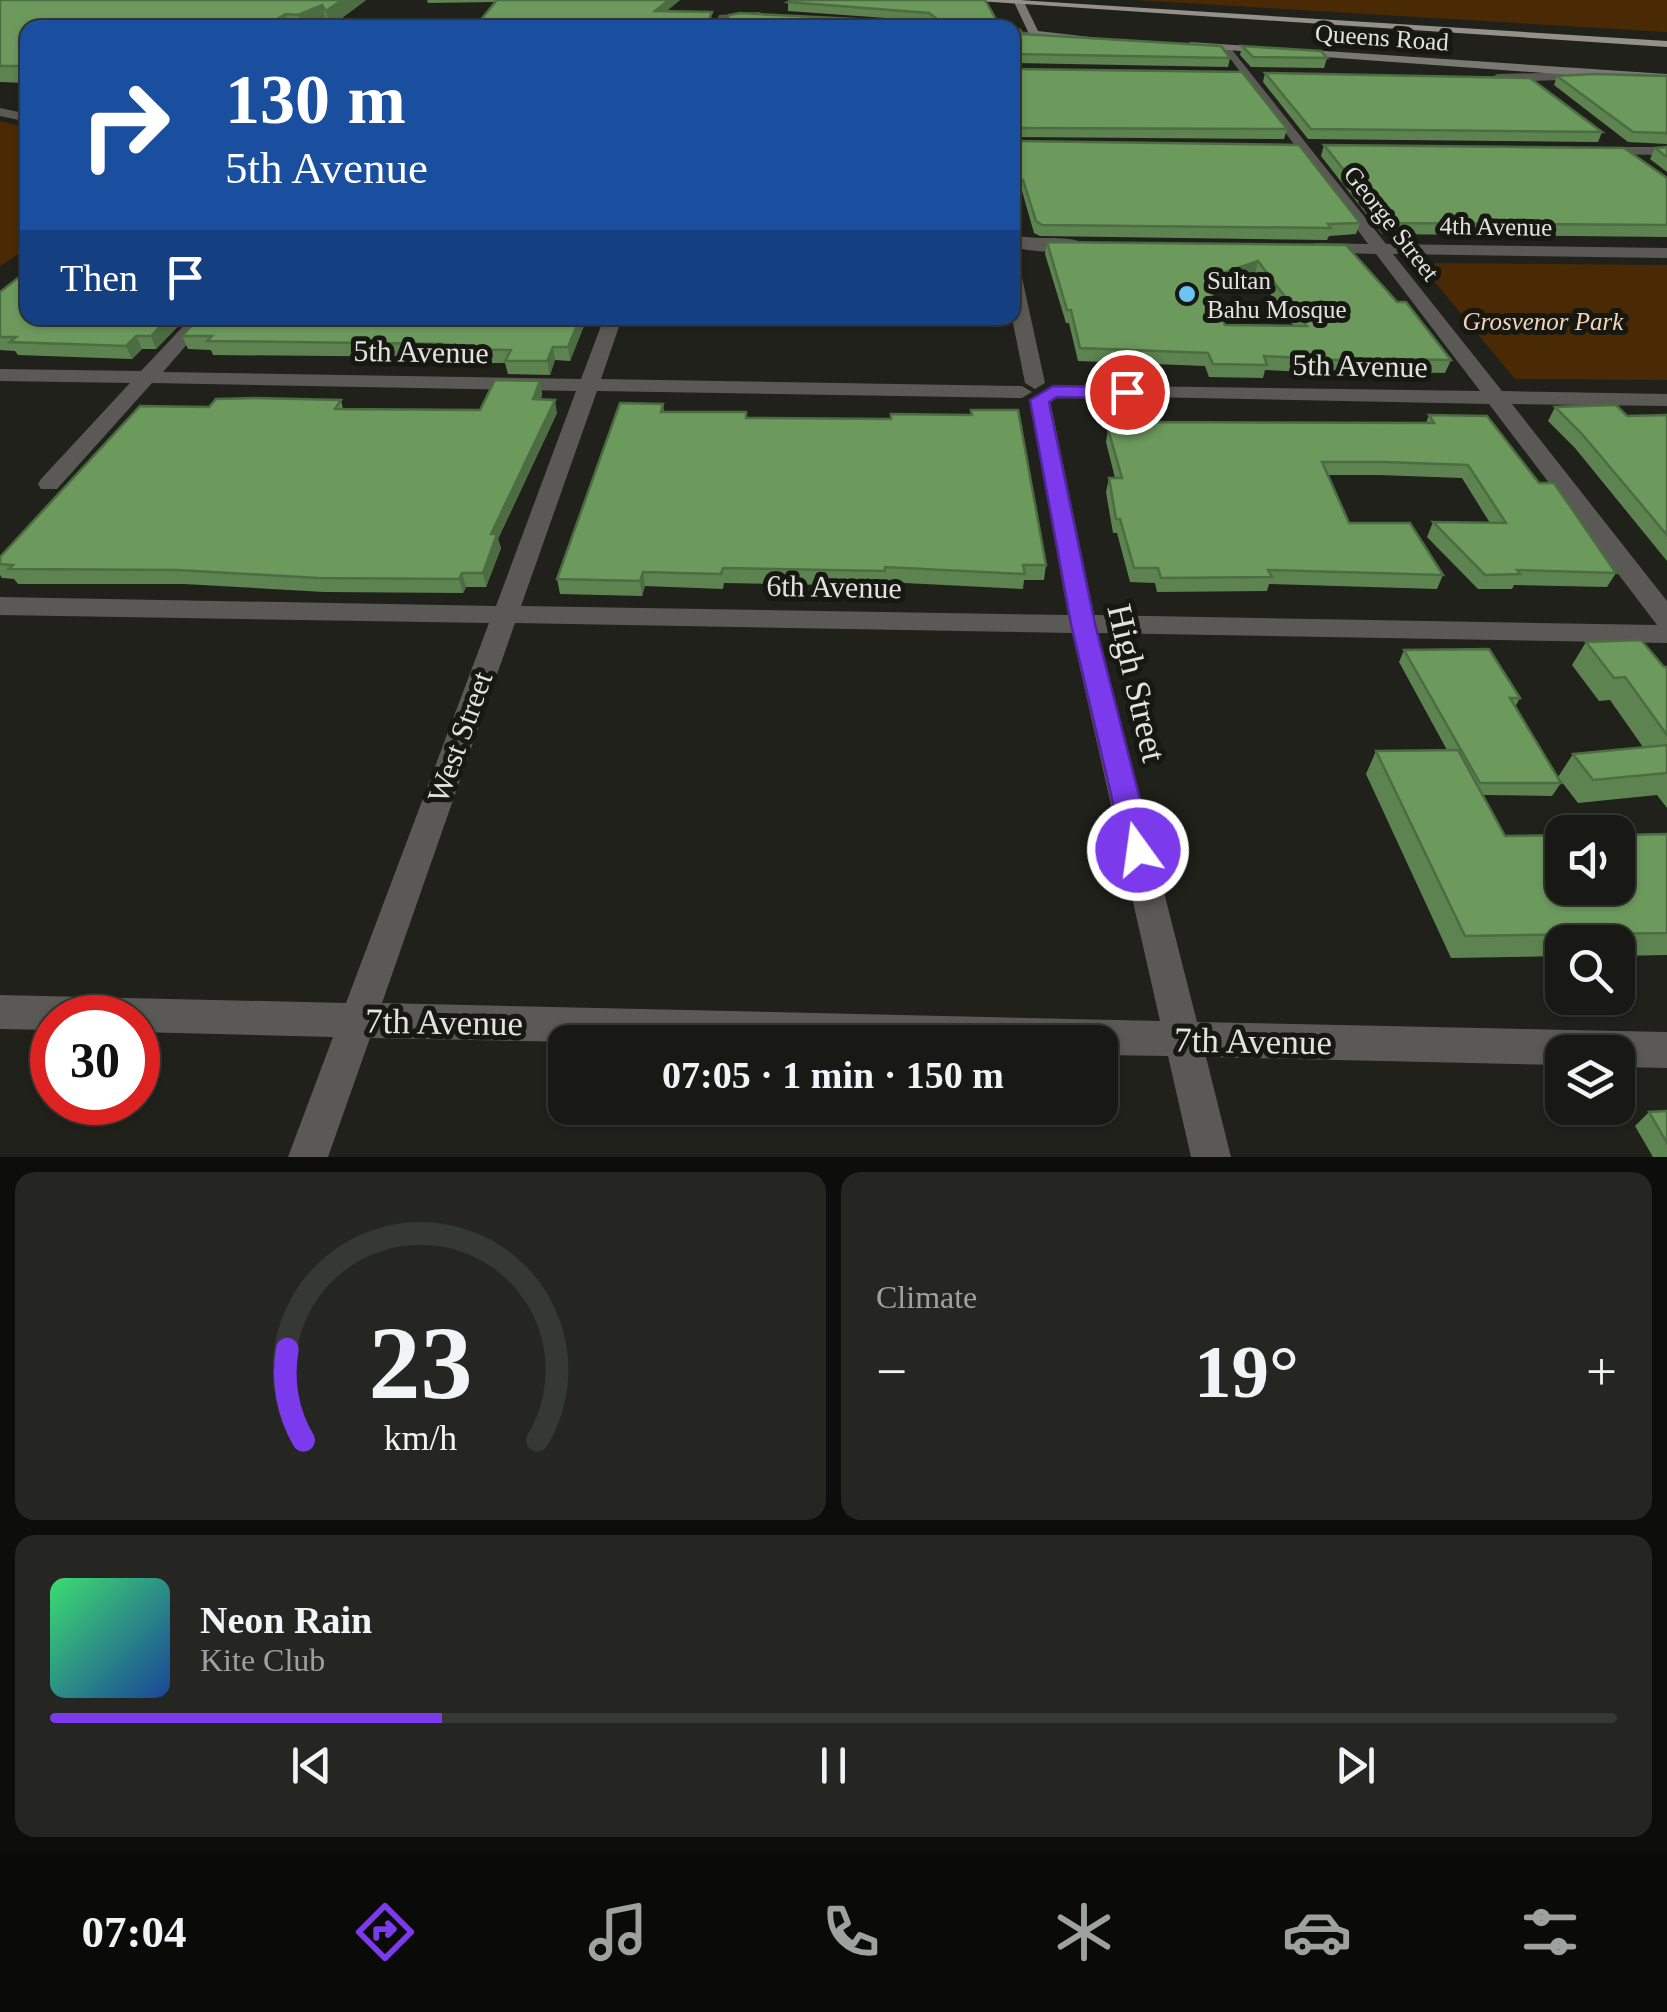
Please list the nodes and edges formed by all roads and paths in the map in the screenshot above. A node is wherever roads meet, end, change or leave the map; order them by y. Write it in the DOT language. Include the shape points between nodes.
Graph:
graph roads {
  1 [pos="968,0"];
  2 [pos="1032,0"];
  3 [pos="1018,2"];
  4 [pos="772,16"];
  5 [pos="722,20"];
  6 [pos="1020,33"];
  7 [pos="1034,34"];
  8 [pos="1130,41"];
  9 [pos="1666,43"];
  10 [pos="1168,44"];
  11 [pos="1225,48"];
  12 [pos="1432,70"];
  13 [pos="1525,74"];
  14 [pos="1616,75"];
  15 [pos="1667,78"];
  16 [pos="1544,91"];
  17 [pos="1607,139"];
  18 [pos="1582,150"];
  19 [pos="1622,151"];
  20 [pos="1667,152"];
  21 [pos="1637,162"];
  22 [pos="1020,245"];
  23 [pos="1103,246"];
  24 [pos="1302,248"];
  25 [pos="1381,249"];
  26 [pos="1667,253"];
  27 [pos="1020,311"];
  28 [pos="195,325"];
  29 [pos="610,325"];
  30 [pos="0,375"];
  31 [pos="147,377"];
  32 [pos="588,384"];
  33 [pos="1037,392"];
  34 [pos="1496,398"];
  35 [pos="1667,400"];
  36 [pos="49,484"];
  37 [pos="0,606"];
  38 [pos="505,614"];
  39 [pos="1667,619"];
  40 [pos="1083,624"];
  41 [pos="1667,634"];
  42 [pos="0,1012"];
  43 [pos="358,1020"];
  44 [pos="1185,1039"];
  45 [pos="1667,1050"];
  46 [pos="308,1157"];
  47 [pos="1211,1157"];
  1 -- 3 [label="main road"];
  2 -- 9 [label="main road"];
  3 -- 7 [label="main road"];
  3 -- 9 [label="main road"];
  4 -- 5 [label="street"];
  6 -- 7 [label="street"];
  7 -- 8 [label="main road"];
  10 -- 11 [label="main road, Queens Road"];
  11 -- 12 [label="main road, Queens Road"];
  11 -- 25 [label="street, George Street"];
  12 -- 13 [label="street"];
  13 -- 14 [label="street"];
  13 -- 16 [label="street"];
  14 -- 15 [label="main road"];
  17 -- 19 [label="street"];
  18 -- 19 [label="street"];
  19 -- 20 [label="street"];
  19 -- 21 [label="street"];
  22 -- 23 [label="street"];
  24 -- 25 [label="street, 4th Avenue"];
  25 -- 26 [label="street, 4th Avenue"];
  25 -- 34 [label="street, George Street"];
  27 -- 33 [label="street, High Street"];
  28 -- 31 [label="street"];
  29 -- 32 [label="street, West Street"];
  30 -- 31 [label="street, 5th Avenue"];
  31 -- 32 [label="street, 5th Avenue"];
  31 -- 36 [label="street"];
  32 -- 33 [label="street, 5th Avenue"];
  32 -- 38 [label="street, West Street"];
  33 -- 34 [label="street, 5th Avenue"];
  33 -- 40 [label="street, High Street"];
  34 -- 35 [label="street, 5th Avenue"];
  34 -- 39 [label="street, George Street"];
  37 -- 38 [label="street, 6th Avenue"];
  38 -- 40 [label="street, 6th Avenue"];
  38 -- 43 [label="street, West Street"];
  40 -- 41 [label="street, 6th Avenue"];
  40 -- 44 [label="street, High Street"];
  42 -- 43 [label="street, 7th Avenue"];
  43 -- 44 [label="street, 7th Avenue"];
  43 -- 46 [label="street, West Street"];
  44 -- 45 [label="street, 7th Avenue"];
  44 -- 47 [label="street, High Street"];
}
